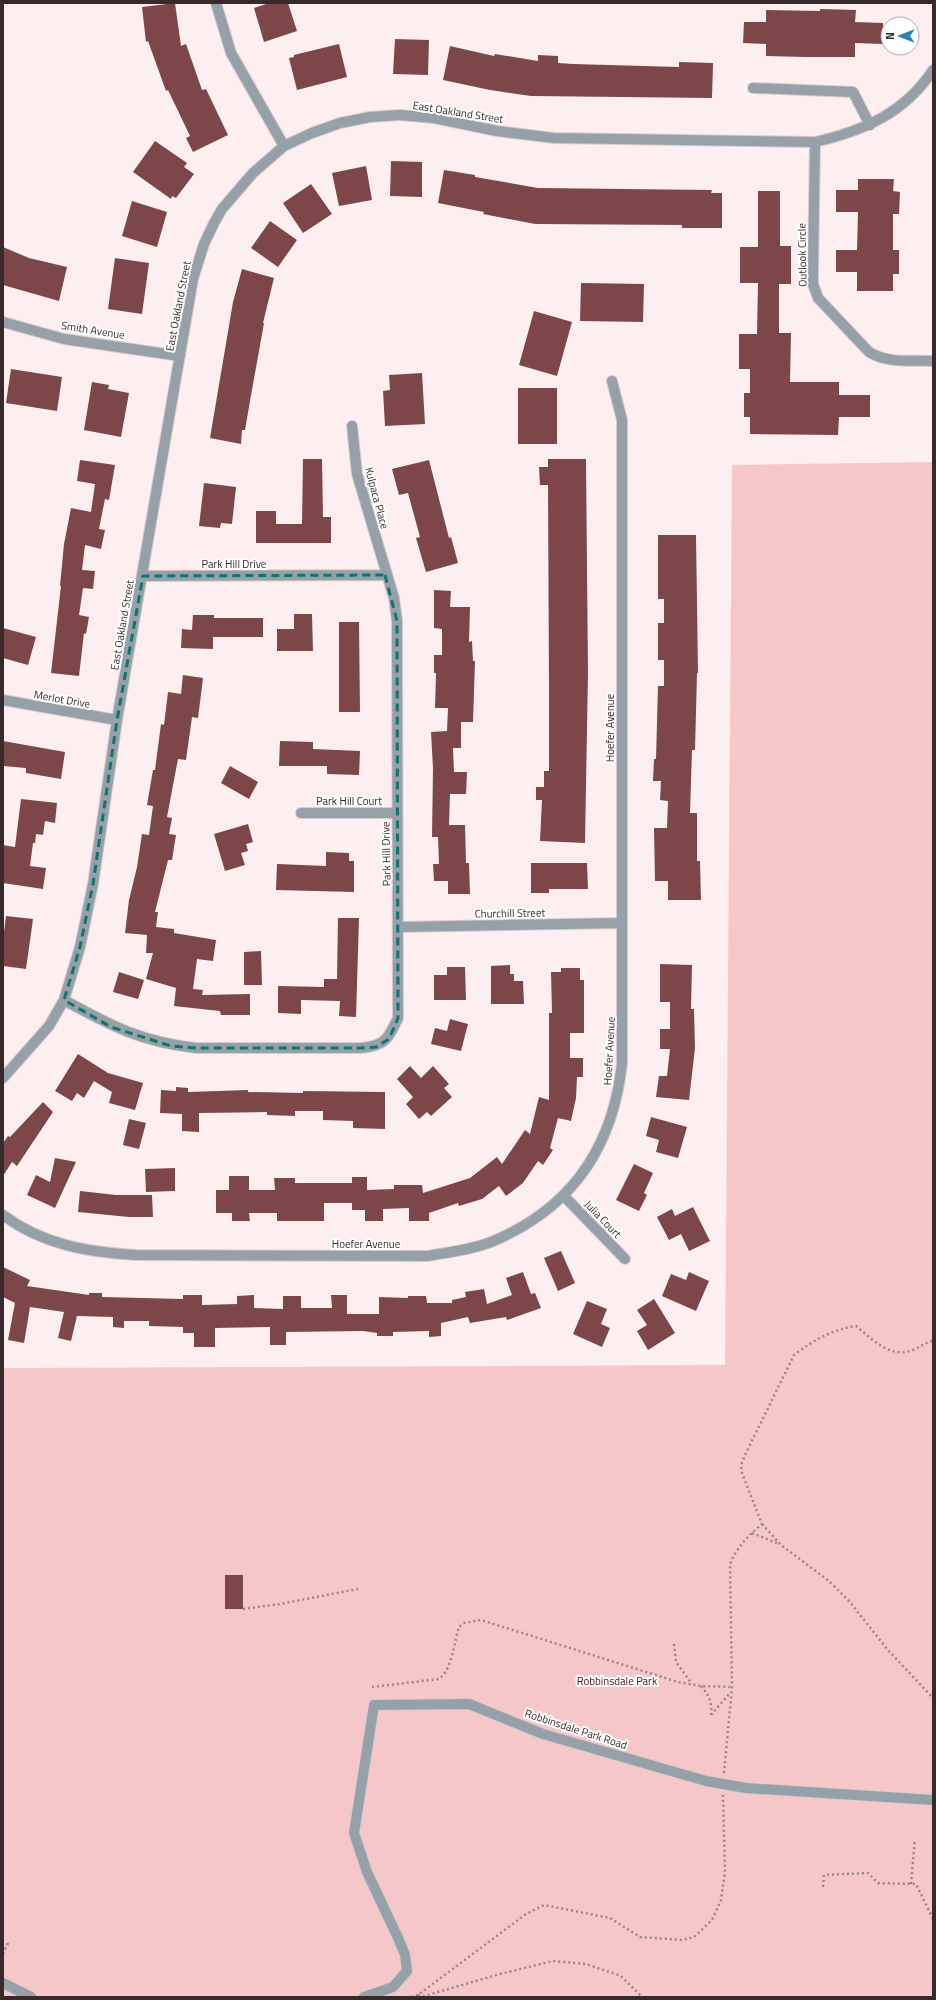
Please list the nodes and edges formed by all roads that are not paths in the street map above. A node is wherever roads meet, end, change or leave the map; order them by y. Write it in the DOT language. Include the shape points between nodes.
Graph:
graph roads {
  1 [pos="216,3"];
  2 [pos="933,70"];
  3 [pos="753,88"];
  4 [pos="870,125"];
  5 [pos="815,142"];
  6 [pos="284,146"];
  7 [pos="3,322"];
  8 [pos="180,356"];
  9 [pos="933,361"];
  10 [pos="612,381"];
  11 [pos="352,426"];
  12 [pos="385,574"];
  13 [pos="143,576"];
  14 [pos="3,700"];
  15 [pos="117,720"];
  16 [pos="301,813"];
  17 [pos="397,813"];
  18 [pos="622,923"];
  19 [pos="398,927"];
  20 [pos="64,1000"];
  21 [pos="3,1078"];
  22 [pos="564,1196"];
  23 [pos="3,1215"];
  24 [pos="625,1259"];
  25 [pos="933,1800"];
  26 [pos="3,1983"];
  27 [pos="31,1997"];
  28 [pos="364,1997"];
  1 -- 6 [label="street" via="230,52"];
  2 -- 4 [label="street, East Oakland Street" via="910,98"];
  3 -- 4 [label="street" via="854,92"];
  4 -- 5 [label="street, East Oakland Street" via="843,136"];
  5 -- 6 [label="street, East Oakland Street" via="554,138 497,131 434,118 400,115 340,123"];
  5 -- 9 [label="street, Outlook Circle" via="813,284 818,298 869,352 877,357"];
  6 -- 8 [label="street, East Oakland Street" via="253,173 222,209 214,223 204,244 194,279"];
  7 -- 8 [label="street, Smith Avenue" via="64,339"];
  8 -- 13 [label="street, East Oakland Street"];
  10 -- 18 [label="street, Hoefer Avenue" via="622,420"];
  11 -- 12 [label="street, Kulpaca Place" via="357,474"];
  12 -- 13 [label="street, Park Hill Drive"];
  12 -- 17 [label="street, Park Hill Drive" via="394,598 397,621"];
  13 -- 15 [label="street, East Oakland Street"];
  14 -- 15 [label="street, Merlot Drive"];
  15 -- 20 [label="street, East Oakland Street" via="92,891 80,947"];
  16 -- 17 [label="street, Park Hill Court"];
  17 -- 19 [label="street, Park Hill Drive"];
  18 -- 19 [label="street, Churchill Street"];
  18 -- 22 [label="street, Hoefer Avenue" via="622,1063 619,1090 610,1122 599,1147 584,1172"];
  19 -- 20 [label="street, Park Hill Drive" via="398,1018 389,1038 376,1047 171,1046 111,1027"];
  20 -- 21 [label="street, East Oakland Street" via="49,1026"];
  22 -- 23 [label="street, Hoefer Avenue" via="516,1230 489,1242 428,1256 98,1253 42,1238"];
  22 -- 24 [label="street, Julia Court"];
  25 -- 28 [label="street, Robbinsdale Park Road" via="746,1788 706,1781 543,1734 469,1704 374,1705 354,1834 367,1872 405,1955 407,1971 393,1988"];
  26 -- 27 [label="street"];
}
